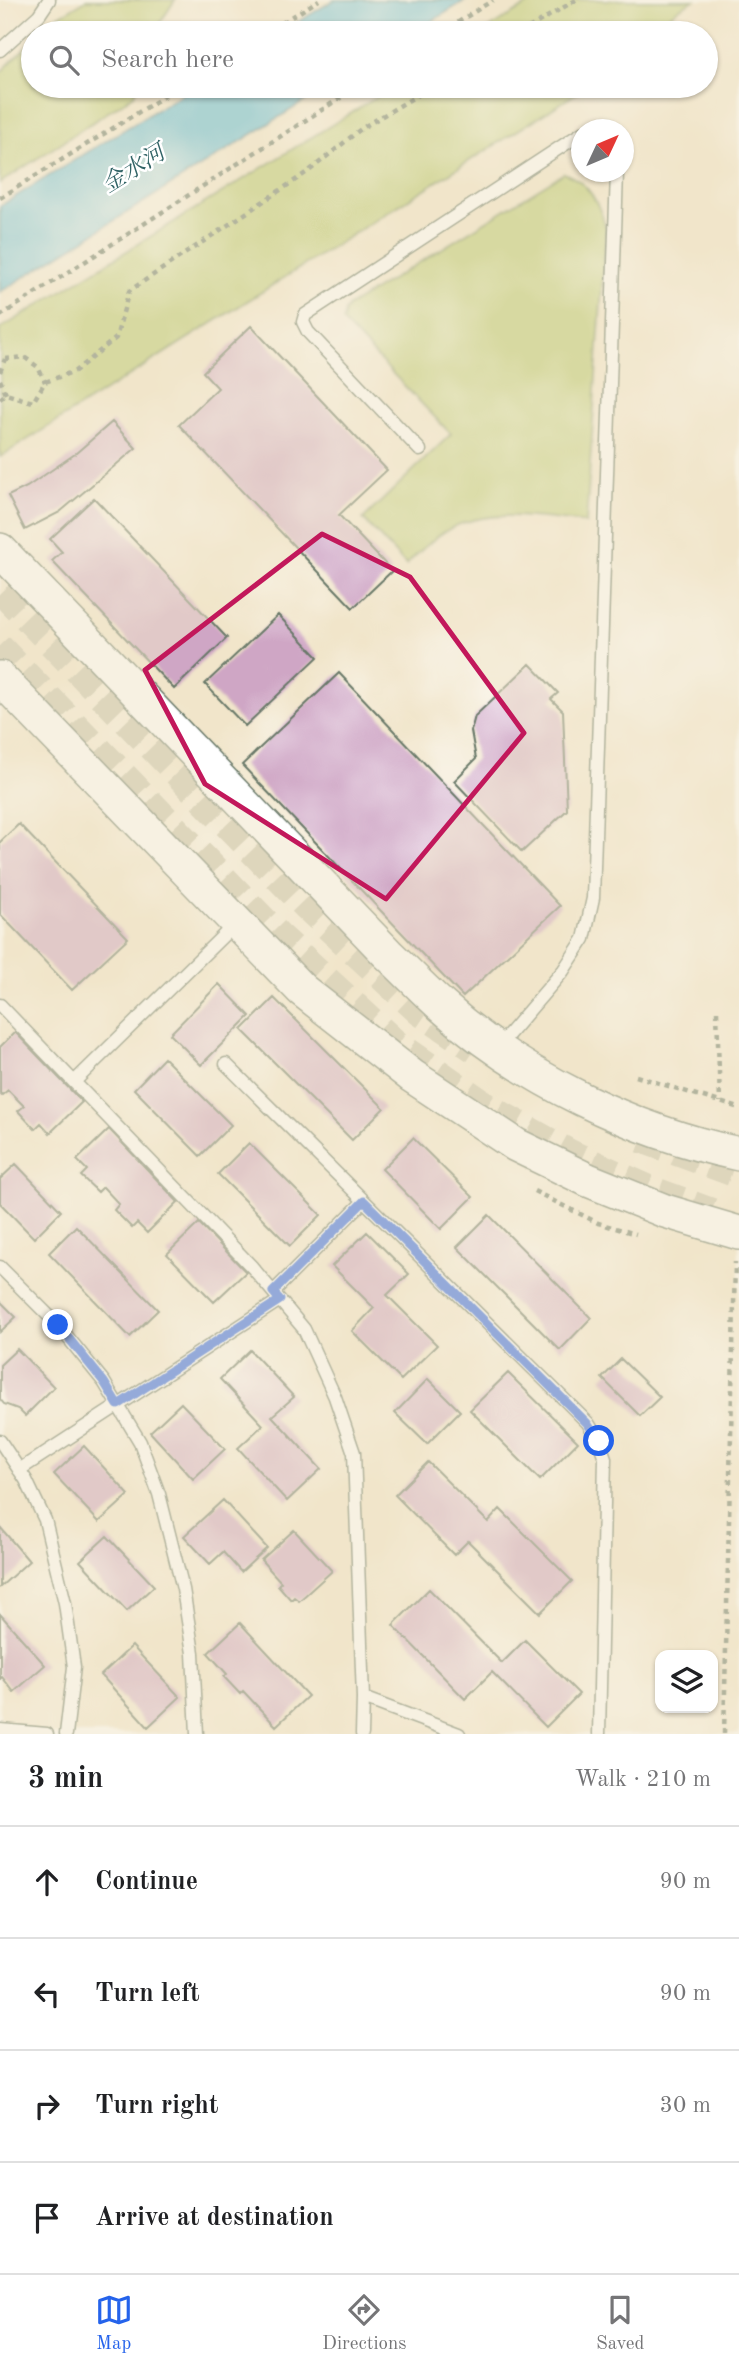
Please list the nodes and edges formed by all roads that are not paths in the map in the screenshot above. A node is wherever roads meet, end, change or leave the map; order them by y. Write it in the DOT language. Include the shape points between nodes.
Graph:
graph roads {
  1 [pos="49,0"];
  2 [pos="32,21"];
  3 [pos="21,31"];
  4 [pos="0,50"];
  5 [pos="571,140"];
  6 [pos="617,182"];
  7 [pos="420,450"];
  8 [pos="0,550"];
  9 [pos="0,678"];
  10 [pos="236,923"];
  11 [pos="0,1005"];
  12 [pos="497,1048"];
  13 [pos="226,1064"];
  14 [pos="74,1082"];
  15 [pos="739,1154"];
  16 [pos="364,1201"];
  17 [pos="737,1247"];
  18 [pos="0,1267"];
  19 [pos="277,1296"];
  20 [pos="118,1405"];
  21 [pos="0,1441"];
  22 [pos="19,1470"];
  23 [pos="363,1698"];
  24 [pos="0,1730"];
  25 [pos="47,1734"];
  26 [pos="66,1734"];
  27 [pos="197,1734"];
  28 [pos="362,1734"];
  29 [pos="459,1734"];
  30 [pos="599,1734"];
  1 -- 2 [label="lane"];
  3 -- 4 [label="lane"];
  5 -- 7 [label="lane" via="305,315 308,332"];
  6 -- 12 [label="lane" via="593,898 577,950"];
  8 -- 12 [label="street" via="388,954 443,1007"];
  9 -- 10 [label="street"];
  10 -- 14 [label="lane"];
  10 -- 17 [label="street" via="302,990 412,1076 516,1145"];
  11 -- 14 [label="lane"];
  12 -- 15 [label="street" via="556,1086 626,1119 700,1146"];
  13 -- 16 [label="lane"];
  14 -- 19 [label="lane"];
  16 -- 19 [label="lane"];
  16 -- 30 [label="lane" via="587,1423 599,1441 605,1458"];
  18 -- 20 [label="lane" via="58,1325"];
  19 -- 20 [label="lane"];
  19 -- 23 [label="lane" via="304,1329 354,1452"];
  20 -- 22 [label="lane"];
  20 -- 27 [label="lane" via="140,1442 159,1494 183,1588 193,1653"];
  21 -- 22 [label="lane"];
  22 -- 26 [label="lane" via="45,1520 65,1603 74,1667"];
  23 -- 28 [label="lane"];
  23 -- 29 [label="lane"];
  24 -- 25 [label="lane"];
}
